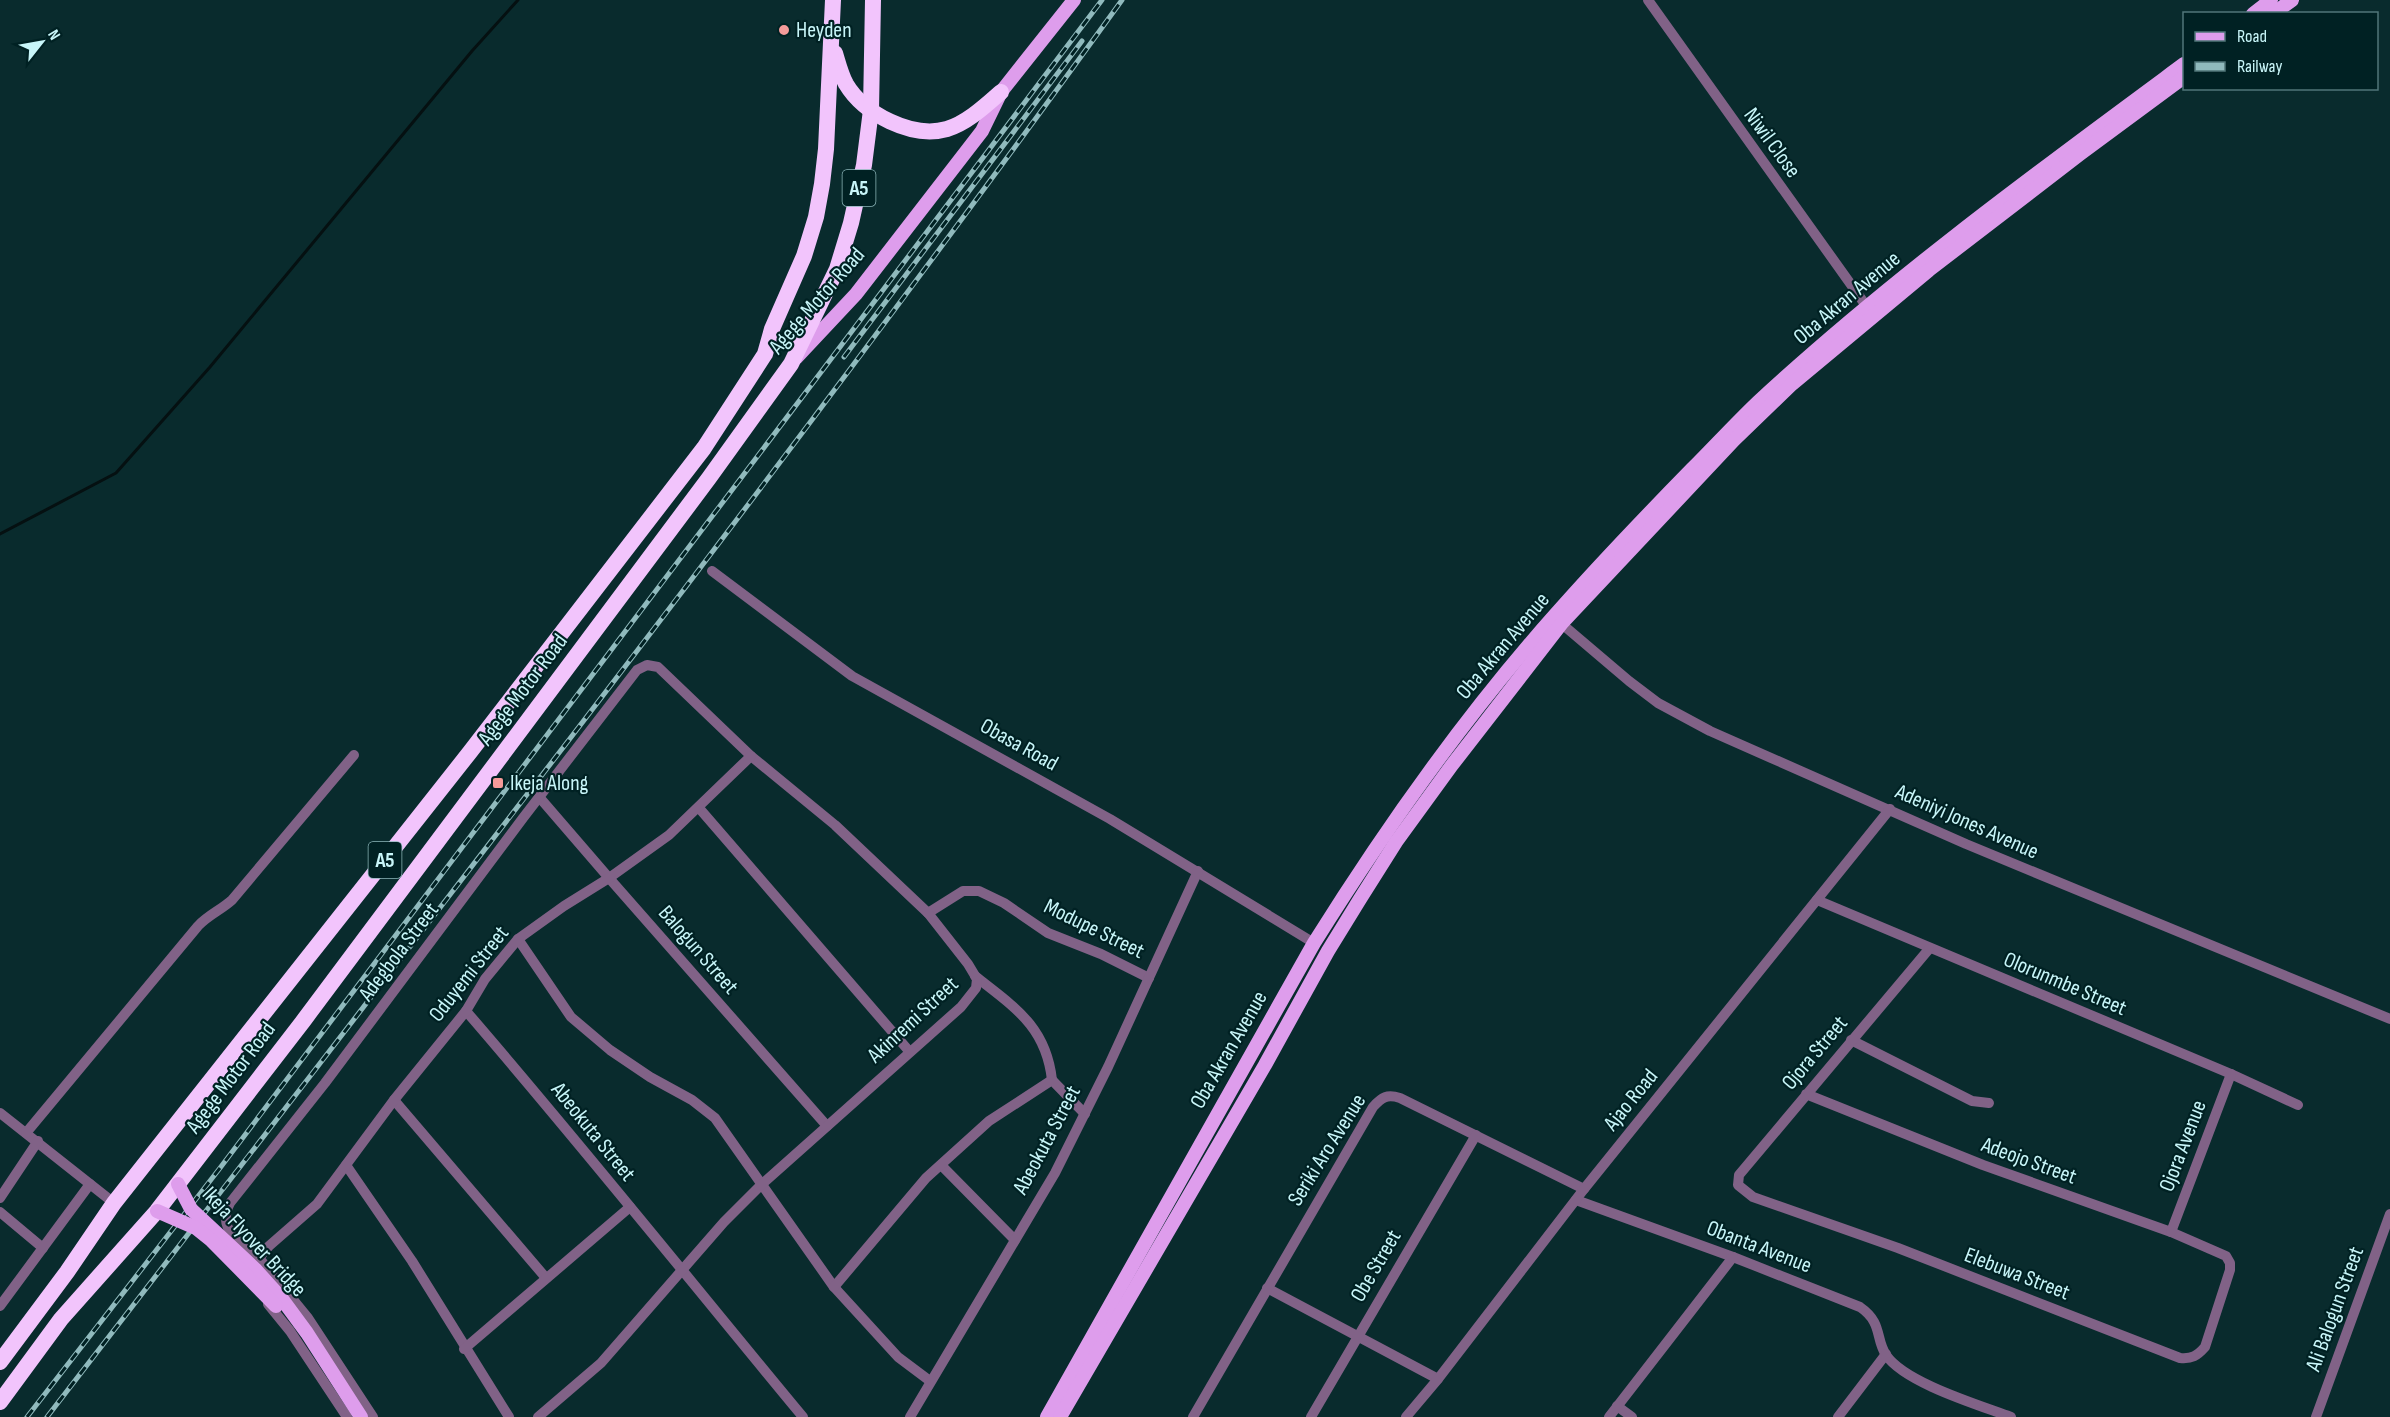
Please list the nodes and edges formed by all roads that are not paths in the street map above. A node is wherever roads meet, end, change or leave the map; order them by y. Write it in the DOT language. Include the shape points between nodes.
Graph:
graph roads {
  1 [pos="833,0"];
  2 [pos="873,0"];
  3 [pos="1074,0"];
  4 [pos="1647,0"];
  5 [pos="2271,0"];
  6 [pos="2292,0"];
  7 [pos="2256,12"];
  8 [pos="2276,12"];
  9 [pos="831,43"];
  10 [pos="2183,65"];
  11 [pos="2183,78"];
  12 [pos="1001,92"];
  13 [pos="871,111"];
  14 [pos="1867,307"];
  15 [pos="791,364"];
  16 [pos="712,571"];
  17 [pos="1557,620"];
  18 [pos="637,670"];
  19 [pos="354,754"];
  20 [pos="751,756"];
  21 [pos="540,798"];
  22 [pos="699,808"];
  23 [pos="1890,809"];
  24 [pos="1198,871"];
  25 [pos="609,879"];
  26 [pos="1817,900"];
  27 [pos="928,914"];
  28 [pos="518,939"];
  29 [pos="1314,943"];
  30 [pos="1929,949"];
  31 [pos="975,976"];
  32 [pos="1149,978"];
  33 [pos="466,1011"];
  34 [pos="2390,1019"];
  35 [pos="1851,1040"];
  36 [pos="909,1051"];
  37 [pos="2231,1074"];
  38 [pos="1052,1080"];
  39 [pos="1806,1094"];
  40 [pos="394,1100"];
  41 [pos="1989,1103"];
  42 [pos="2298,1105"];
  43 [pos="0,1113"];
  44 [pos="1085,1114"];
  45 [pos="827,1126"];
  46 [pos="26,1133"];
  47 [pos="1476,1136"];
  48 [pos="38,1141"];
  49 [pos="346,1165"];
  50 [pos="941,1165"];
  51 [pos="90,1184"];
  52 [pos="178,1184"];
  53 [pos="761,1185"];
  54 [pos="1738,1185"];
  55 [pos="1584,1189"];
  56 [pos="0,1198"];
  57 [pos="1576,1200"];
  58 [pos="114,1203"];
  59 [pos="630,1207"];
  60 [pos="157,1211"];
  61 [pos="0,1212"];
  62 [pos="2390,1214"];
  63 [pos="2171,1233"];
  64 [pos="1015,1240"];
  65 [pos="43,1248"];
  66 [pos="256,1257"];
  67 [pos="1733,1257"];
  68 [pos="682,1270"];
  69 [pos="2230,1270"];
  70 [pos="546,1278"];
  71 [pos="834,1287"];
  72 [pos="1267,1288"];
  73 [pos="1,1301"];
  74 [pos="1358,1336"];
  75 [pos="464,1349"];
  76 [pos="1886,1354"];
  77 [pos="0,1362"];
  78 [pos="1438,1379"];
  79 [pos="930,1382"];
  80 [pos="0,1402"];
  81 [pos="1617,1406"];
  82 [pos="1980,1412"];
  83 [pos="350,1417"];
  84 [pos="361,1417"];
  85 [pos="373,1417"];
  86 [pos="509,1417"];
  87 [pos="538,1417"];
  88 [pos="803,1417"];
  89 [pos="910,1417"];
  90 [pos="1047,1417"];
  91 [pos="1060,1417"];
  92 [pos="1193,1417"];
  93 [pos="1311,1417"];
  94 [pos="1406,1417"];
  95 [pos="1609,1417"];
  96 [pos="1632,1417"];
  97 [pos="1838,1417"];
  98 [pos="2011,1417"];
  99 [pos="2316,1417"];
  1 -- 9 [label="highway, A5"];
  2 -- 13 [label="highway, A5"];
  3 -- 12 [label="main road, Agege Motor Road"];
  4 -- 14 [label="street, Niwil Close"];
  5 -- 7 [label="main road"];
  6 -- 8 [label="main road"];
  9 -- 13 [label="highway" via="846,84"];
  9 -- 58 [label="highway, Agege Motor Road / A5" via="826,149 816,217 765,354 683,476"];
  10 -- 14 [label="main road, Oba Akran Avenue"];
  11 -- 17 [label="main road, Oba Akran Avenue" via="1929,270 1792,384"];
  12 -- 13 [label="highway" via="960,123 933,131 893,123"];
  12 -- 15 [label="main road, Agege Motor Road" via="982,131 940,186 856,294"];
  13 -- 15 [label="highway, A5" via="848,235 837,269"];
  14 -- 17 [label="main road, Oba Akran Avenue" via="1756,404 1633,528"];
  15 -- 52 [label="highway, Agege Motor Road / A5" via="479,787"];
  16 -- 24 [label="street, Obasa Road" via="852,676"];
  17 -- 23 [label="street, Adeniyi Jones Avenue" via="1658,703 1762,756"];
  17 -- 29 [label="main road, Oba Akran Avenue" via="1493,689 1441,756 1360,869"];
  17 -- 91 [label="main road, Oba Akran Avenue" via="1396,842 1360,899"];
  18 -- 20 [label="street, Akinremi Street" via="647,665 658,667"];
  18 -- 21 [label="street, Adegbola Street"];
  19 -- 46 [label="street" via="232,900 198,926"];
  20 -- 22 [label="street, Oduyemi Street"];
  20 -- 27 [label="street, Akinremi Street" via="836,825"];
  21 -- 25 [label="street, Balogun Street"];
  21 -- 66 [label="street, Adegbola Street" via="230,1203 224,1214 225,1226"];
  22 -- 25 [label="street, Oduyemi Street"];
  22 -- 36 [label="street"];
  23 -- 26 [label="street, Ajao Road"];
  23 -- 34 [label="street, Adeniyi Jones Avenue"];
  24 -- 29 [label="street, Obasa Road"];
  24 -- 32 [label="street, Abeokuta Street"];
  25 -- 28 [label="street, Oduyemi Street"];
  25 -- 45 [label="street, Balogun Street"];
  26 -- 30 [label="street, Olorunmbe Street"];
  26 -- 55 [label="street, Ajao Road"];
  27 -- 31 [label="street, Akinremi Street"];
  27 -- 32 [label="street, Modupe Street" via="963,891 980,891 1047,933"];
  28 -- 33 [label="street, Oduyemi Street" via="485,979"];
  28 -- 53 [label="street" via="571,1017 610,1050 707,1110"];
  29 -- 90 [label="main road, Oba Akran Avenue"];
  30 -- 35 [label="street, Ojora Street"];
  30 -- 37 [label="street, Olorunmbe Street"];
  31 -- 36 [label="street, Akinremi Street" via="976,988 971,996"];
  31 -- 38 [label="street" via="1015,1008 1041,1039"];
  32 -- 44 [label="street, Abeokuta Street"];
  33 -- 40 [label="street, Oduyemi Street"];
  33 -- 59 [label="street, Abeokuta Street" via="564,1123"];
  35 -- 39 [label="street, Ojora Street"];
  35 -- 41 [label="street" via="1972,1101"];
  36 -- 45 [label="street, Akinremi Street"];
  37 -- 42 [label="street, Olorunmbe Street"];
  37 -- 63 [label="street, Ojora Avenue"];
  38 -- 44 [label="street"];
  38 -- 50 [label="street" via="989,1121"];
  39 -- 54 [label="street, Ojora Street" via="1739,1175"];
  39 -- 63 [label="street, Adeojo Street" via="1983,1165"];
  40 -- 49 [label="street, Oduyemi Street"];
  40 -- 70 [label="street"];
  43 -- 46 [label="street"];
  44 -- 64 [label="street, Abeokuta Street"];
  45 -- 53 [label="street, Akinremi Street"];
  46 -- 48 [label="street"];
  47 -- 55 [label="street, Seriki Aro Avenue"];
  47 -- 72 [label="street, Seriki Aro Avenue" via="1400,1098 1382,1098 1373,1107"];
  47 -- 74 [label="street, Obe Street"];
  48 -- 51 [label="street"];
  48 -- 56 [label="street"];
  49 -- 66 [label="street, Oduyemi Street" via="316,1204"];
  49 -- 75 [label="street" via="412,1261"];
  50 -- 64 [label="street"];
  50 -- 71 [label="street"];
  51 -- 58 [label="street"];
  51 -- 65 [label="street"];
  52 -- 60 [label="highway, Agege Motor Road / A5"];
  52 -- 84 [label="main road, Ikeja Flyover Bridge, bridge" via="191,1209 282,1299"];
  53 -- 68 [label="street, Akinremi Street"];
  53 -- 71 [label="street"];
  54 -- 69 [label="street, Elebuwa Street" via="1753,1197 1898,1248 2180,1358 2190,1359 2205,1347"];
  55 -- 57 [label="street, Ajao Road"];
  57 -- 67 [label="street, Obanta Avenue"];
  57 -- 78 [label="street, Ajao Road"];
  58 -- 77 [label="highway, Agege Motor Road / A5"];
  59 -- 68 [label="street, Abeokuta Street"];
  59 -- 70 [label="street"];
  60 -- 80 [label="highway, Agege Motor Road / A5" via="61,1319"];
  60 -- 83 [label="main road, Ikeja Flyover Bridge, bridge" via="196,1228 270,1299 302,1340"];
  61 -- 65 [label="street"];
  62 -- 99 [label="street, Ali Balogun Street"];
  63 -- 69 [label="street, Adeojo Street" via="2226,1256"];
  64 -- 79 [label="street, Abeokuta Street"];
  65 -- 73 [label="street"];
  66 -- 83 [label="street, Oduyemi Street" via="245,1259 237,1272 273,1309"];
  66 -- 85 [label="street" via="308,1318"];
  67 -- 76 [label="street, Obanta Avenue" via="1860,1307 1875,1322"];
  67 -- 81 [label="street"];
  68 -- 87 [label="street, Akinremi Street" via="602,1363"];
  68 -- 88 [label="street, Abeokuta Street"];
  70 -- 75 [label="street"];
  71 -- 79 [label="street" via="898,1357"];
  72 -- 74 [label="street"];
  72 -- 92 [label="street, Seriki Aro Avenue"];
  74 -- 78 [label="street"];
  74 -- 93 [label="street, Obe Street"];
  75 -- 86 [label="street"];
  76 -- 82 [label="street, Obanta Avenue" via="1916,1379"];
  76 -- 97 [label="street"];
  78 -- 94 [label="street, Ajao Road"];
  79 -- 89 [label="street, Abeokuta Street"];
  81 -- 95 [label="street"];
  81 -- 96 [label="street"];
  82 -- 98 [label="street, Obanta Avenue"];
}
